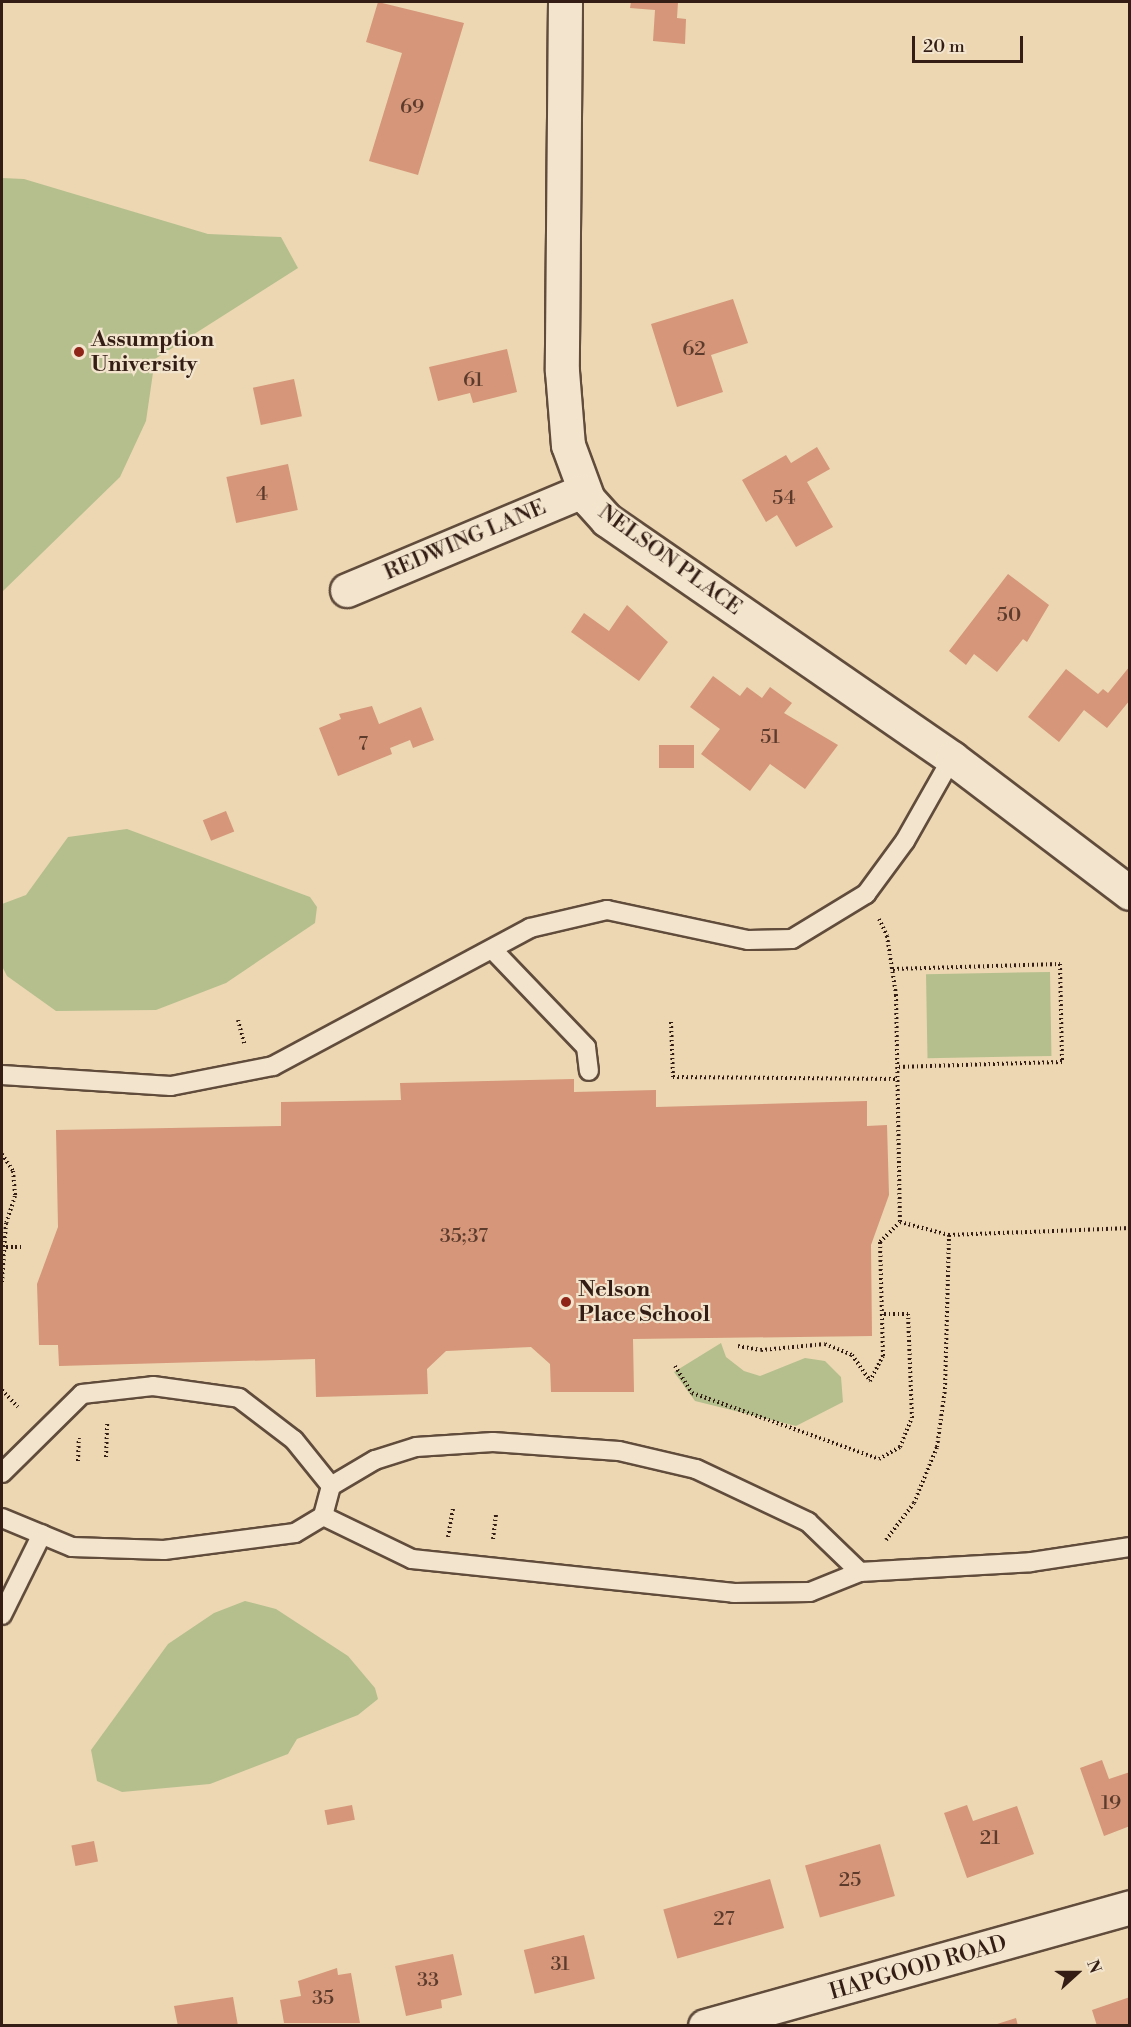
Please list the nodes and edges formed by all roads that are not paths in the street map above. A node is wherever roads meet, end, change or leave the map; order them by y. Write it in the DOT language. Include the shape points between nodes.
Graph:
graph roads {
  1 [pos="565,2"];
  2 [pos="583,490"];
  3 [pos="347,590"];
  4 [pos="952,758"];
  5 [pos="1130,893"];
  6 [pos="492,949"];
  7 [pos="589,1071"];
  8 [pos="2,1075"];
  9 [pos="2,1473"];
  10 [pos="331,1486"];
  11 [pos="323,1516"];
  12 [pos="2,1518"];
  13 [pos="42,1534"];
  14 [pos="1130,1547"];
  15 [pos="860,1572"];
  16 [pos="2,1615"];
  17 [pos="1130,1907"];
  18 [pos="705,2025"];
  1 -- 2 [label="street, NELSON PLACE" via="562,371 568,445"];
  2 -- 3 [label="street, REDWING LANE"];
  2 -- 4 [label="street, NELSON PLACE" via="607,520"];
  4 -- 5 [label="street, NELSON PLACE"];
  4 -- 6 [label="lane" via="905,841 866,894 792,939 748,940 608,910 530,928"];
  6 -- 7 [label="lane" via="586,1047"];
  6 -- 8 [label="lane" via="273,1066 171,1086"];
  9 -- 10 [label="lane" via="82,1394 153,1386 239,1398 294,1440"];
  10 -- 11 [label="lane"];
  10 -- 15 [label="lane" via="375,1460 416,1447 493,1442 619,1451 696,1469 808,1522"];
  11 -- 13 [label="lane" via="295,1533 164,1550 72,1546"];
  11 -- 15 [label="lane" via="411,1559 734,1593 810,1592"];
  12 -- 13 [label="lane"];
  13 -- 16 [label="lane"];
  14 -- 15 [label="lane" via="1031,1562"];
  17 -- 18 [label="street, HAPGOOD ROAD"];
}
